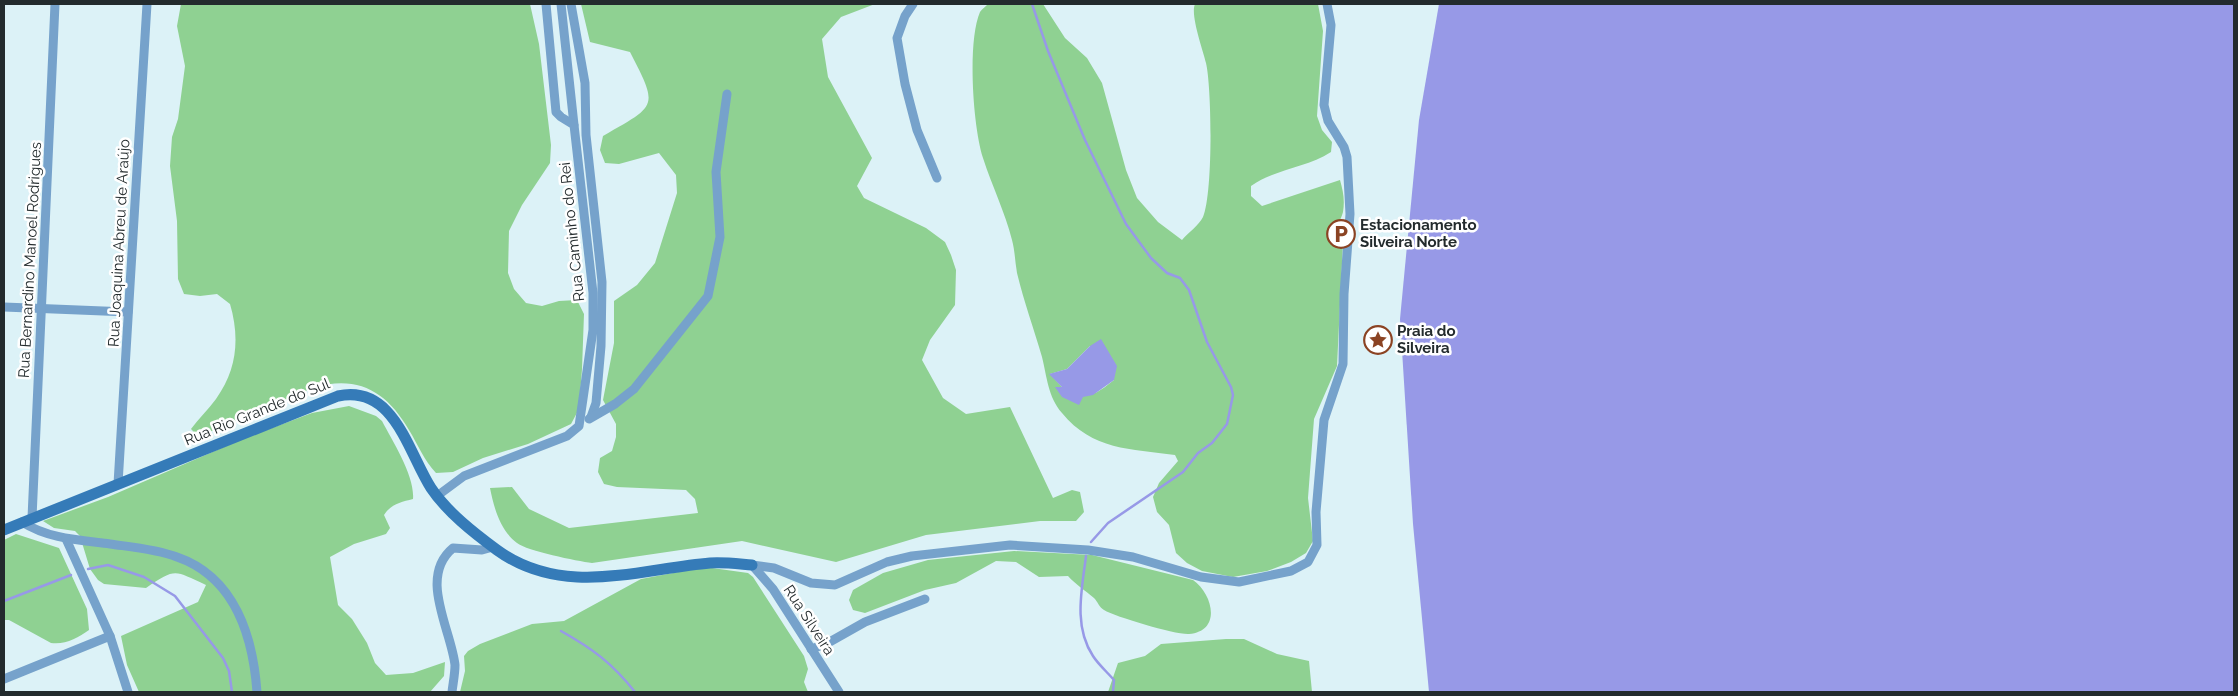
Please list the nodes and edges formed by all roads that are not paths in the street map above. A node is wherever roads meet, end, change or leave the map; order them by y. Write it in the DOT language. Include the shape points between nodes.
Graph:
graph roads {
  1 [pos="55,4"];
  2 [pos="147,4"];
  3 [pos="546,4"];
  4 [pos="561,4"];
  5 [pos="571,4"];
  6 [pos="913,4"];
  7 [pos="1326,4"];
  8 [pos="727,94"];
  9 [pos="574,125"];
  10 [pos="937,178"];
  11 [pos="4,307"];
  12 [pos="41,308"];
  13 [pos="128,312"];
  14 [pos="592,417"];
  15 [pos="579,426"];
  16 [pos="118,484"];
  17 [pos="437,496"];
  18 [pos="27,520"];
  19 [pos="4,530"];
  20 [pos="66,539"];
  21 [pos="493,547"];
  22 [pos="752,565"];
  23 [pos="925,599"];
  24 [pos="110,636"];
  25 [pos="811,649"];
  26 [pos="4,679"];
  27 [pos="128,692"];
  28 [pos="256,692"];
  29 [pos="452,692"];
  30 [pos="839,692"];
  1 -- 12 [label="street, Rua Bernardino Manoel Rodrigues"];
  2 -- 13 [label="street, Rua Joaquina Abreu de Araújo"];
  3 -- 9 [label="street" via="556,112"];
  4 -- 9 [label="street, Rua Caminho do Rei"];
  5 -- 14 [label="street" via="585,83 586,135 602,282 600,356"];
  6 -- 10 [label="street" via="897,38 916,130"];
  7 -- 22 [label="street" via="1331,25 1324,105 1328,121 1347,157 1350,214 1343,364 1324,420 1317,545 1308,562 1291,572 1239,582 1200,577 1132,557 1088,550 1010,545 912,556 887,562 835,585 811,583 774,568"];
  8 -- 14 [label="street" via="716,172 720,237 708,296 634,389"];
  9 -- 15 [label="street, Rua Caminho do Rei" via="593,293 593,330"];
  11 -- 12 [label="street"];
  12 -- 13 [label="street"];
  12 -- 18 [label="street, Rua Bernardino Manoel Rodrigues"];
  13 -- 16 [label="street, Rua Joaquina Abreu de Araújo"];
  14 -- 15 [label="street"];
  15 -- 17 [label="street" via="567,436 464,476"];
  16 -- 17 [label="street, Rua Rio Grande do Sul" via="352,393 364,395 385,410 402,430"];
  16 -- 18 [label="street, Rua Rio Grande do Sul"];
  17 -- 21 [label="street, Rua Rio Grande do Sul"];
  18 -- 19 [label="street, Rua Rio Grande do Sul"];
  18 -- 20 [label="street" via="34,529"];
  20 -- 24 [label="street"];
  20 -- 28 [label="street" via="177,557 203,570 227,592 242,621 254,662"];
  21 -- 22 [label="street, Rua Rio Grande do Sul" via="525,566 570,577 626,576 713,562"];
  21 -- 29 [label="street" via="482,550 453,548 445,554 440,566 438,596 455,666"];
  22 -- 25 [label="street, Rua Silveira" via="773,589"];
  23 -- 25 [label="street" via="865,622 831,642"];
  24 -- 26 [label="street"];
  24 -- 27 [label="street"];
  25 -- 30 [label="street, Rua Silveira"];
}
